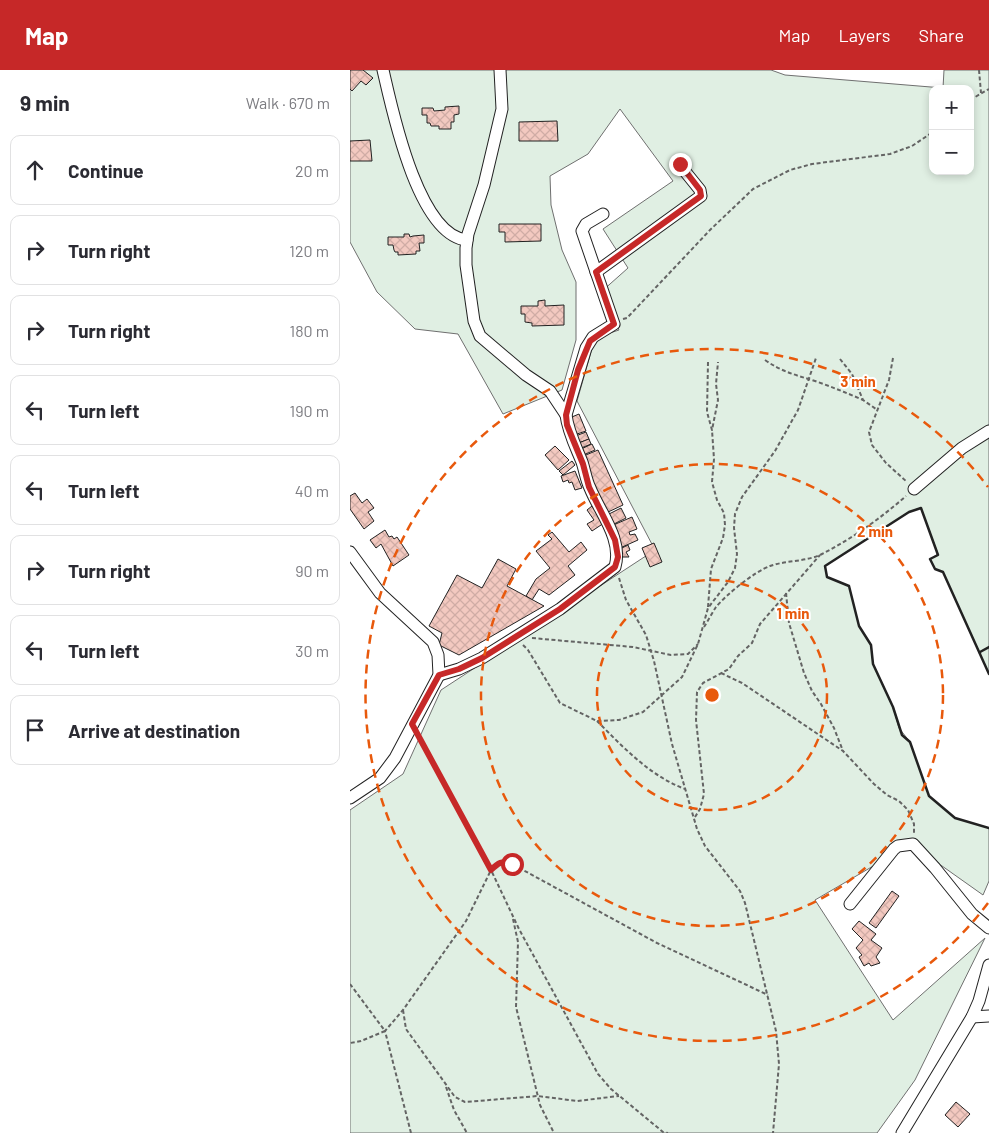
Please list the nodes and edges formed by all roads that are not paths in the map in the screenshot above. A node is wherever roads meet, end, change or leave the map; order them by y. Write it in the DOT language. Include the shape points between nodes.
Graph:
graph roads {
  1 [pos="383,70"];
  2 [pos="500,70"];
  3 [pos="680,164"];
  4 [pos="603,214"];
  5 [pos="467,240"];
  6 [pos="596,272"];
  7 [pos="566,415"];
  8 [pos="989,431"];
  9 [pos="914,489"];
  10 [pos="350,552"];
  11 [pos="439,675"];
  12 [pos="350,798"];
  13 [pos="850,904"];
  14 [pos="989,928"];
  15 [pos="989,965"];
  16 [pos="989,1016"];
  17 [pos="972,1018"];
  18 [pos="902,1133"];
  1 -- 5 [label="street" via="414,182 440,224 455,237"];
  2 -- 5 [label="street" via="502,109"];
  3 -- 6 [label="street" via="701,196"];
  4 -- 6 [label="street" via="586,224 582,231"];
  5 -- 7 [label="street" via="466,265 476,329 488,344 550,391"];
  6 -- 7 [label="street" via="614,324 590,341"];
  7 -- 11 [label="street" via="589,487 615,540 618,557 615,567 560,609 482,658"];
  8 -- 9 [label="street" via="962,448"];
  10 -- 11 [label="street" via="380,593 433,642 438,655"];
  11 -- 12 [label="street" via="388,769"];
  13 -- 14 [label="street" via="894,848 913,844 972,914"];
  15 -- 17 [label="street"];
  16 -- 17 [label="street"];
  17 -- 18 [label="street"];
}
